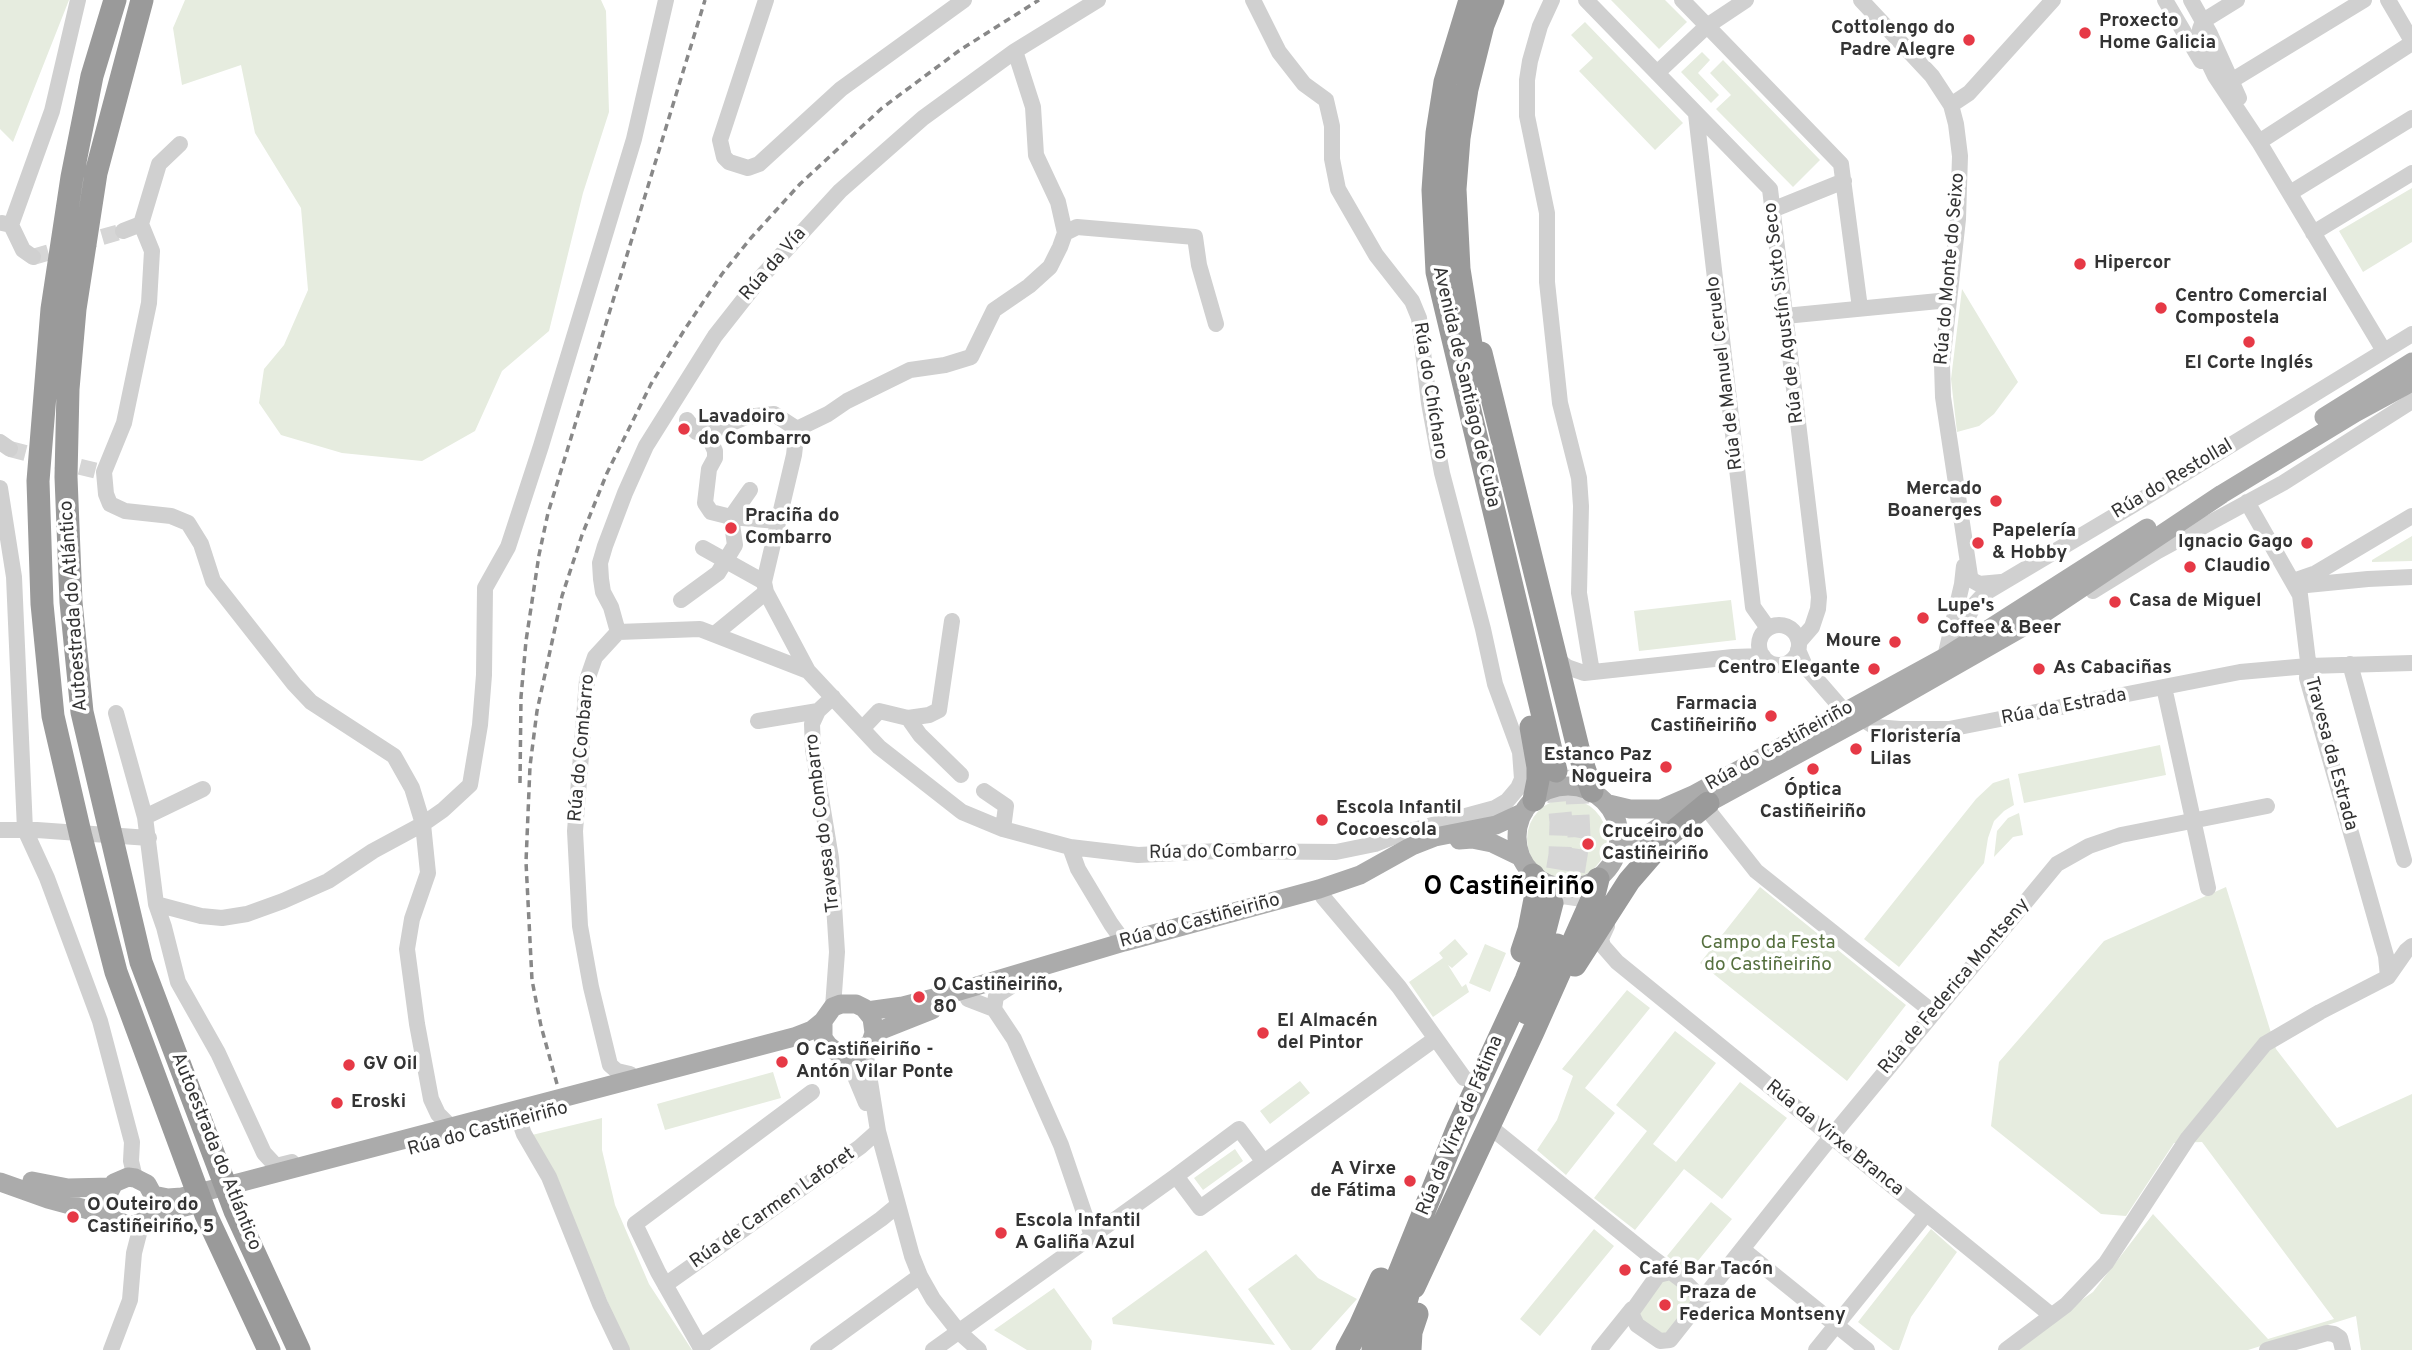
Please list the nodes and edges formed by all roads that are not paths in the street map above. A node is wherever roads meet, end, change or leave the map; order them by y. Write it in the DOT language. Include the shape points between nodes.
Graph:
graph roads {
  1 [pos="78,0"];
  2 [pos="115,0"];
  3 [pos="142,0"];
  4 [pos="666,0"];
  5 [pos="766,0"];
  6 [pos="964,0"];
  7 [pos="1098,0"];
  8 [pos="1253,0"];
  9 [pos="1470,0"];
  10 [pos="1493,0"];
  11 [pos="1552,0"];
  12 [pos="1586,0"];
  13 [pos="1682,0"];
  14 [pos="1746,0"];
  15 [pos="1861,0"];
  16 [pos="2053,0"];
  17 [pos="2165,0"];
  18 [pos="2191,0"];
  19 [pos="2237,0"];
  20 [pos="2364,0"];
  21 [pos="2388,0"];
  22 [pos="2203,21"];
  23 [pos="1707,26"];
  24 [pos="2412,42"];
  25 [pos="1016,51"];
  26 [pos="1657,73"];
  27 [pos="2215,76"];
  28 [pos="2231,81"];
  29 [pos="1951,105"];
  30 [pos="1696,114"];
  31 [pos="2412,118"];
  32 [pos="2259,142"];
  33 [pos="180,144"];
  34 [pos="2412,173"];
  35 [pos="1844,181"];
  36 [pos="2290,194"];
  37 [pos="1772,210"];
  38 [pos="5,224"];
  39 [pos="141,224"];
  40 [pos="123,231"];
  41 [pos="1065,233"];
  42 [pos="2313,233"];
  43 [pos="33,257"];
  44 [pos="1437,272"];
  45 [pos="1464,300"];
  46 [pos="1949,300"];
  47 [pos="1860,308"];
  48 [pos="1785,316"];
  49 [pos="1216,324"];
  50 [pos="2412,334"];
  51 [pos="2384,351"];
  52 [pos="2412,362"];
  53 [pos="2409,397"];
  54 [pos="2379,410"];
  55 [pos="2355,413"];
  56 [pos="687,420"];
  57 [pos="797,429"];
  58 [pos="707,433"];
  59 [pos="2289,469"];
  60 [pos="0,488"];
  61 [pos="750,490"];
  62 [pos="2247,502"];
  63 [pos="2412,516"];
  64 [pos="731,517"];
  65 [pos="777,521"];
  66 [pos="1962,528"];
  67 [pos="2358,547"];
  68 [pos="703,548"];
  69 [pos="724,560"];
  70 [pos="2330,564"];
  71 [pos="2361,576"];
  72 [pos="2412,577"];
  73 [pos="2001,582"];
  74 [pos="2295,585"];
  75 [pos="765,587"];
  76 [pos="681,600"];
  77 [pos="1815,615"];
  78 [pos="952,621"];
  79 [pos="1789,628"];
  80 [pos="2023,628"];
  81 [pos="618,632"];
  82 [pos="716,633"];
  83 [pos="1764,642"];
  84 [pos="1954,652"];
  85 [pos="1798,655"];
  86 [pos="1557,659"];
  87 [pos="2412,663"];
  88 [pos="2350,664"];
  89 [pos="2308,666"];
  90 [pos="808,671"];
  91 [pos="1588,672"];
  92 [pos="2164,687"];
  93 [pos="832,697"];
  94 [pos="818,711"];
  95 [pos="116,713"];
  96 [pos="1853,715"];
  97 [pos="908,718"];
  98 [pos="758,721"];
  99 [pos="862,729"];
  100 [pos="961,775"];
  101 [pos="203,789"];
  102 [pos="984,791"];
  103 [pos="1601,798"];
  104 [pos="1708,803"];
  105 [pos="1529,806"];
  106 [pos="2267,806"];
  107 [pos="145,817"];
  108 [pos="2193,821"];
  109 [pos="423,824"];
  110 [pos="1003,829"];
  111 [pos="0,830"];
  112 [pos="31,830"];
  113 [pos="149,838"];
  114 [pos="1375,844"];
  115 [pos="1070,847"];
  116 [pos="1615,856"];
  117 [pos="1650,856"];
  118 [pos="2404,860"];
  119 [pos="1527,866"];
  120 [pos="1598,879"];
  121 [pos="2208,888"];
  122 [pos="1323,897"];
  123 [pos="156,904"];
  124 [pos="1560,904"];
  125 [pos="1153,945"];
  126 [pos="2412,946"];
  127 [pos="1116,947"];
  128 [pos="1616,962"];
  129 [pos="1575,965"];
  130 [pos="1063,972"];
  131 [pos="2388,977"];
  132 [pos="837,979"];
  133 [pos="1010,987"];
  134 [pos="968,999"];
  135 [pos="862,1007"];
  136 [pos="994,1009"];
  137 [pos="1934,1013"];
  138 [pos="828,1014"];
  139 [pos="1533,1032"];
  140 [pos="1435,1039"];
  141 [pos="828,1045"];
  142 [pos="862,1046"];
  143 [pos="610,1065"];
  144 [pos="629,1074"];
  145 [pos="1464,1078"];
  146 [pos="594,1085"];
  147 [pos="812,1092"];
  148 [pos="431,1099"];
  149 [pos="447,1123"];
  150 [pos="520,1123"];
  151 [pos="1489,1126"];
  152 [pos="428,1128"];
  153 [pos="878,1131"];
  154 [pos="1832,1137"];
  155 [pos="262,1147"];
  156 [pos="132,1156"];
  157 [pos="328,1160"];
  158 [pos="1263,1161"];
  159 [pos="276,1166"];
  160 [pos="0,1171"];
  161 [pos="1176,1176"];
  162 [pos="238,1177"];
  163 [pos="135,1178"];
  164 [pos="0,1182"];
  165 [pos="112,1185"];
  166 [pos="153,1195"];
  167 [pos="898,1205"];
  168 [pos="1410,1212"];
  169 [pos="1926,1214"];
  170 [pos="132,1220"];
  171 [pos="208,1220"];
  172 [pos="1092,1236"];
  173 [pos="1742,1249"];
  174 [pos="1662,1269"];
  175 [pos="920,1276"];
  176 [pos="665,1285"];
  177 [pos="1697,1297"];
  178 [pos="1403,1306"];
  179 [pos="2051,1315"];
  180 [pos="1629,1316"];
  181 [pos="1836,1325"];
  182 [pos="959,1332"];
  183 [pos="1659,1345"];
  184 [pos="701,1348"];
  185 [pos="974,1348"];
  186 [pos="111,1350"];
  187 [pos="254,1350"];
  188 [pos="269,1350"];
  189 [pos="299,1350"];
  190 [pos="622,1350"];
  191 [pos="818,1350"];
  192 [pos="933,1350"];
  193 [pos="1347,1350"];
  194 [pos="1373,1350"];
  195 [pos="1393,1350"];
  196 [pos="1410,1350"];
  197 [pos="1423,1350"];
  198 [pos="1599,1350"];
  199 [pos="1816,1350"];
  200 [pos="1867,1350"];
  201 [pos="2006,1350"];
  202 [pos="2267,1350"];
  203 [pos="2343,1350"];
  1 -- 38 [label="street" via="52,111"];
  2 -- 171 [label="highway, Autoestrada do Atlántico" via="72,177 52,309 38,481 42,604 53,716 116,972"];
  3 -- 162 [label="highway, Autoestrada do Atlántico" via="96,173 75,309 66,477 71,602 82,712 141,962"];
  4 -- 109 [label="street" via="634,139 541,446 508,547 485,588 484,675 470,785"];
  5 -- 6 [label="street" via="720,140 729,162 748,168 759,164 870,66"];
  7 -- 25 [label="street, Rúa da Vía"];
  8 -- 114 [label="street, Rúa do Chícharo" via="1279,52 1304,84 1326,100 1338,188 1419,318 1443,473 1495,684 1520,752 1522,779 1507,801"];
  9 -- 44 [label="highway, Avenida de Santiago de Cuba" via="1445,82 1437,133 1433,190"];
  10 -- 45 [label="highway, Avenida de Santiago de Cuba" via="1467,89 1459,138 1455,189"];
  11 -- 91 [label="street" via="1530,61 1527,117 1547,213 1548,294 1560,403 1579,478 1579,593"];
  12 -- 26 [label="street, Rúa de Agustín Sixto Seco"];
  13 -- 23 [label="street"];
  14 -- 23 [label="street"];
  15 -- 29 [label="street, Rúa do Monte do Seixo" via="1916,57"];
  16 -- 29 [label="street" via="1969,93"];
  17 -- 27 [label="street" via="2206,70"];
  18 -- 22 [label="street"];
  19 -- 22 [label="street"];
  20 -- 28 [label="street"];
  21 -- 24 [label="street"];
  22 -- 27 [label="street" via="2203,51"];
  22 -- 28 [label="street"];
  23 -- 26 [label="street"];
  23 -- 35 [label="street" via="1841,164"];
  24 -- 32 [label="street"];
  25 -- 41 [label="street" via="1033,107 1036,155 1058,202"];
  25 -- 81 [label="street, Rúa da Vía" via="923,118 840,191 763,275 715,337 646,446 605,546 601,579"];
  26 -- 30 [label="street, Rúa de Agustín Sixto Seco"];
  27 -- 32 [label="street"];
  28 -- 32 [label="street"];
  29 -- 46 [label="street, Rúa do Monte do Seixo" via="1960,156"];
  30 -- 37 [label="street, Rúa de Agustín Sixto Seco" via="1770,189"];
  30 -- 83 [label="street, Rúa de Manuel Ceruelo" via="1754,607"];
  31 -- 36 [label="street"];
  32 -- 36 [label="street"];
  33 -- 39 [label="street" via="159,164"];
  34 -- 42 [label="street"];
  35 -- 37 [label="street"];
  35 -- 47 [label="street"];
  36 -- 42 [label="street"];
  37 -- 48 [label="street, Rúa de Agustín Sixto Seco"];
  38 -- 43 [label="street"];
  39 -- 40 [label="street"];
  39 -- 109 [label="street" via="152,251 149,303 124,423 100,471 110,504 188,523 201,544 213,581 294,684 312,702 394,756 412,789"];
  41 -- 49 [label="street" via="1077,228 1195,237"];
  41 -- 57 [label="street" via="1049,267 994,310 971,357 910,370"];
  42 -- 51 [label="street"];
  44 -- 45 [label="highway, Avenida de Santiago de Cuba" via="1564,769 1472,359"];
  44 -- 105 [label="highway" via="1448,381 1536,750 1538,780"];
  45 -- 86 [label="highway" via="1487,372"];
  46 -- 47 [label="street"];
  46 -- 66 [label="street, Rúa do Monte do Seixo" via="1941,385"];
  47 -- 48 [label="street"];
  48 -- 77 [label="street, Rúa de Agustín Sixto Seco" via="1819,597"];
  50 -- 51 [label="street, Rúa do Restollal"];
  51 -- 73 [label="street, Rúa do Restollal"];
  52 -- 84 [label="main road, Rúa do Restollal"];
  53 -- 54 [label="street"];
  53 -- 55 [label="main road, Rúa do Restollal"];
  53 -- 62 [label="street, Rúa do Restollal" via="2283,483"];
  54 -- 55 [label="street, Rúa do Restollal"];
  54 -- 59 [label="street"];
  55 -- 80 [label="main road, Rúa do Restollal" via="2222,494"];
  56 -- 58 [label="street" via="696,432"];
  57 -- 58 [label="street" via="774,414 746,417"];
  57 -- 65 [label="street"];
  58 -- 64 [label="street" via="715,458 705,503 711,512"];
  60 -- 112 [label="street" via="14,577"];
  61 -- 64 [label="street"];
  62 -- 74 [label="street, Travesa da Estrada"];
  62 -- 80 [label="street, Rúa do Restollal" via="2061,611"];
  63 -- 67 [label="street"];
  64 -- 65 [label="street"];
  64 -- 69 [label="street" via="735,545"];
  65 -- 75 [label="street"];
  66 -- 73 [label="street, Rúa do Monte do Seixo" via="1972,580"];
  66 -- 84 [label="street, Rúa do Monte do Seixo" via="1962,584"];
  67 -- 70 [label="street"];
  67 -- 71 [label="street" via="2352,561"];
  68 -- 69 [label="street"];
  69 -- 75 [label="street"];
  69 -- 76 [label="street" via="719,573"];
  70 -- 71 [label="street"];
  70 -- 74 [label="street"];
  71 -- 72 [label="street"];
  71 -- 74 [label="street"];
  73 -- 84 [label="street, Rúa do Restollal" via="1974,605"];
  74 -- 89 [label="street, Travesa da Estrada"];
  75 -- 82 [label="street"];
  75 -- 90 [label="street"];
  77 -- 79 [label="street"];
  77 -- 85 [label="street, Rúa de Agustín Sixto Seco"];
  78 -- 97 [label="street" via="939,710"];
  79 -- 83 [label="street" via="1780,625"];
  79 -- 85 [label="street" via="1797,635"];
  80 -- 96 [label="main road, Rúa do Restollal"];
  81 -- 82 [label="street, Rúa do Combarro" via="700,629"];
  81 -- 143 [label="street, Rúa do Combarro" via="595,657 587,680 575,831 580,926"];
  82 -- 90 [label="street, Rúa do Combarro"];
  83 -- 85 [label="street" via="1774,664"];
  83 -- 91 [label="street" via="1733,657"];
  84 -- 96 [label="main road, Rúa do Castiñeiriño"];
  85 -- 96 [label="street"];
  86 -- 91 [label="street" via="1567,667"];
  86 -- 103 [label="highway" via="1580,756"];
  87 -- 88 [label="street, Rúa da Estrada"];
  88 -- 89 [label="street, Rúa da Estrada"];
  88 -- 118 [label="street"];
  89 -- 92 [label="street, Rúa da Estrada" via="2240,672"];
  89 -- 131 [label="street, Travesa da Estrada" via="2307,678"];
  90 -- 93 [label="street, Rúa do Combarro"];
  91 -- 103 [label="street" via="1574,691 1574,702"];
  92 -- 96 [label="street, Rúa da Estrada" via="1949,729 1875,727"];
  92 -- 108 [label="street"];
  93 -- 94 [label="street, Travesa do Combarro"];
  93 -- 99 [label="street, Rúa do Combarro"];
  94 -- 98 [label="street, Travesa do Combarro"];
  94 -- 132 [label="street, Travesa do Combarro" via="812,724 813,750 831,858"];
  95 -- 107 [label="street"];
  96 -- 103 [label="main road, Rúa do Castiñeiriño" via="1661,809 1630,809"];
  96 -- 104 [label="main road, Rúa do Castiñeiriño"];
  97 -- 99 [label="street" via="879,711"];
  97 -- 100 [label="street"];
  99 -- 110 [label="street, Rúa do Combarro" via="962,812"];
  101 -- 107 [label="street"];
  102 -- 110 [label="street" via="1006,806"];
  103 -- 105 [label="main road, Rúa do Castiñeiriño" via="1562,786"];
  103 -- 116 [label="main road" via="1619,829"];
  104 -- 116 [label="main road, Rúa do Castiñeiriño" via="1671,818"];
  104 -- 117 [label="highway"];
  104 -- 137 [label="street" via="1711,814 1756,871"];
  105 -- 119 [label="main road" via="1518,829"];
  105 -- 127 [label="main road, Rúa do Castiñeiriño" via="1496,825 1412,846 1344,881"];
  106 -- 108 [label="street, Rúa de Federica Montseny"];
  107 -- 113 [label="street"];
  108 -- 121 [label="street"];
  108 -- 137 [label="street, Rúa de Federica Montseny" via="2122,835 2057,864"];
  109 -- 123 [label="street" via="328,881 247,914 201,916"];
  109 -- 148 [label="street" via="428,873 407,949"];
  110 -- 115 [label="street, Rúa do Combarro"];
  111 -- 112 [label="street"];
  112 -- 113 [label="street"];
  112 -- 156 [label="street" via="100,1021 123,1099"];
  113 -- 123 [label="street"];
  114 -- 115 [label="street, Rúa do Combarro" via="1336,852 1138,855"];
  115 -- 127 [label="street" via="1111,924"];
  116 -- 120 [label="main road, Rúa do Castiñeiriño"];
  117 -- 128 [label="street, Rúa da Virxe Branca" via="1645,873 1601,939"];
  117 -- 129 [label="highway"];
  119 -- 120 [label="main road, Rúa do Castiñeiriño" via="1541,882 1560,889 1579,888"];
  119 -- 122 [label="main road, Rúa do Castiñeiriño" via="1504,848 1483,840 1451,842 1360,885"];
  119 -- 145 [label="highway" via="1536,894 1529,930"];
  120 -- 139 [label="highway"];
  122 -- 125 [label="main road, Rúa do Castiñeiriño"];
  122 -- 140 [label="street" via="1399,987"];
  123 -- 155 [label="street" via="178,982"];
  124 -- 178 [label="highway, Rúa da Virxe de Fátima" via="1458,1127"];
  125 -- 127 [label="main road"];
  125 -- 130 [label="main road, Rúa do Castiñeiriño"];
  126 -- 131 [label="street"];
  127 -- 130 [label="main road"];
  127 -- 135 [label="main road, Rúa do Castiñeiriño" via="903,1006"];
  128 -- 129 [label="street" via="1600,952"];
  128 -- 154 [label="street, Rúa da Virxe Branca"];
  129 -- 139 [label="highway"];
  130 -- 133 [label="main road, Rúa do Castiñeiriño"];
  131 -- 179 [label="street" via="2265,1044 2188,1138 2106,1263"];
  132 -- 135 [label="street"];
  132 -- 138 [label="street, Travesa do Combarro"];
  133 -- 134 [label="main road, Rúa do Castiñeiriño"];
  133 -- 136 [label="street" via="996,996"];
  134 -- 136 [label="street"];
  134 -- 142 [label="main road, Rúa do Castiñeiriño" via="916,1015"];
  135 -- 138 [label="main road, Rúa do Castiñeiriño" via="848,1003"];
  135 -- 142 [label="main road" via="874,1025"];
  136 -- 172 [label="street" via="1014,1039 1061,1145"];
  137 -- 154 [label="street, Rúa de Federica Montseny"];
  138 -- 141 [label="main road" via="823,1038"];
  138 -- 157 [label="main road, Rúa do Castiñeiriño" via="812,1030 794,1037"];
  139 -- 151 [label="highway"];
  140 -- 145 [label="street"];
  140 -- 158 [label="street"];
  141 -- 142 [label="main road" via="839,1054"];
  141 -- 150 [label="main road, Rúa do Castiñeiriño" via="736,1061"];
  142 -- 153 [label="street"];
  143 -- 144 [label="street"];
  143 -- 146 [label="street"];
  145 -- 168 [label="highway"];
  147 -- 176 [label="street" via="635,1224"];
  148 -- 149 [label="street"];
  148 -- 152 [label="street"];
  150 -- 170 [label="main road, Rúa do Castiñeiriño"];
  150 -- 190 [label="street" via="549,1177"];
  151 -- 174 [label="street"];
  151 -- 178 [label="highway"];
  153 -- 167 [label="street"];
  153 -- 176 [label="street, Rúa de Carmen Laforet"];
  154 -- 169 [label="street, Rúa da Virxe Branca"];
  154 -- 173 [label="street, Rúa de Federica Montseny"];
  155 -- 159 [label="street"];
  155 -- 162 [label="street" via="258,1166"];
  156 -- 163 [label="street"];
  156 -- 165 [label="street"];
  157 -- 159 [label="street" via="317,1157"];
  157 -- 162 [label="main road, Rúa do Castiñeiriño"];
  158 -- 161 [label="street" via="1239,1129"];
  158 -- 161 [label="street" via="1200,1208"];
  159 -- 162 [label="street"];
  160 -- 165 [label="main road" via="47,1186 83,1189"];
  161 -- 172 [label="street"];
  162 -- 166 [label="main road, Rúa do Castiñeiriño" via="182,1197"];
  162 -- 189 [label="highway, Autoestrada do Atlántico" via="235,1211"];
  163 -- 165 [label="main road"];
  163 -- 166 [label="main road" via="147,1184"];
  164 -- 170 [label="main road"];
  165 -- 170 [label="main road" via="106,1204"];
  166 -- 170 [label="main road" via="154,1203"];
  167 -- 175 [label="street"];
  167 -- 184 [label="street"];
  168 -- 178 [label="highway"];
  168 -- 193 [label="highway"];
  169 -- 179 [label="street, Rúa da Virxe Branca"];
  169 -- 181 [label="street"];
  170 -- 186 [label="street" via="135,1253 130,1300"];
  171 -- 187 [label="highway"];
  171 -- 188 [label="highway, Autoestrada do Atlántico"];
  172 -- 182 [label="street"];
  173 -- 177 [label="street, Rúa de Federica Montseny" via="1717,1281"];
  173 -- 181 [label="street"];
  174 -- 177 [label="street"];
  174 -- 180 [label="street"];
  175 -- 182 [label="street"];
  175 -- 191 [label="street"];
  176 -- 184 [label="street"];
  177 -- 183 [label="street" via="1670,1340"];
  178 -- 194 [label="highway, Rúa da Virxe de Fátima"];
  178 -- 195 [label="highway, Rúa da Virxe de Fátima"];
  178 -- 196 [label="highway" via="1411,1332"];
  178 -- 197 [label="highway"];
  179 -- 201 [label="street"];
  180 -- 183 [label="street"];
  180 -- 198 [label="street"];
  181 -- 199 [label="street"];
  181 -- 200 [label="street"];
  182 -- 185 [label="street"];
  182 -- 192 [label="street"];
  202 -- 203 [label="street" via="2331,1333 2340,1338"];
}
